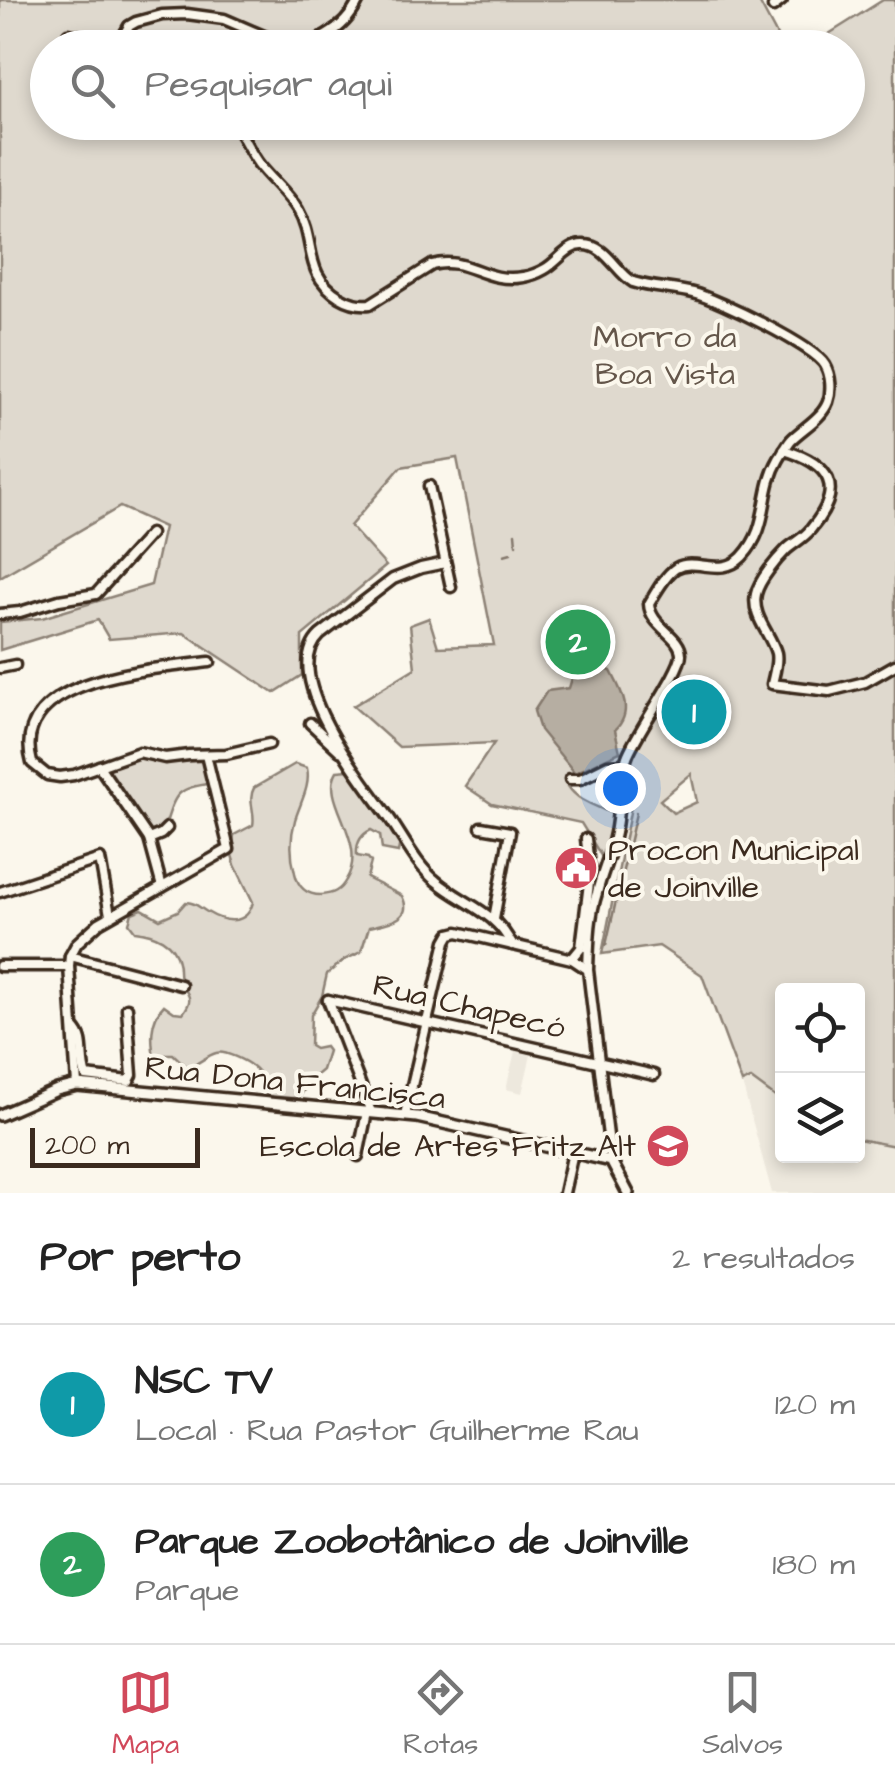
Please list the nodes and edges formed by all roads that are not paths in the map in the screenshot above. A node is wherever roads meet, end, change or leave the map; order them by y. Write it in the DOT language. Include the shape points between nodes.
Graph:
graph roads {
  1 [pos="359,0"];
  2 [pos="782,0"];
  3 [pos="773,7"];
  4 [pos="126,30"];
  5 [pos="251,30"];
  6 [pos="335,30"];
  7 [pos="245,140"];
  8 [pos="784,450"];
  9 [pos="429,486"];
  10 [pos="150,534"];
  11 [pos="445,564"];
  12 [pos="451,587"];
  13 [pos="0,614"];
  14 [pos="210,662"];
  15 [pos="895,664"];
  16 [pos="15,665"];
  17 [pos="0,668"];
  18 [pos="310,723"];
  19 [pos="270,744"];
  20 [pos="206,755"];
  21 [pos="347,757"];
  22 [pos="624,764"];
  23 [pos="98,766"];
  24 [pos="570,779"];
  25 [pos="481,826"];
  26 [pos="167,828"];
  27 [pos="148,839"];
  28 [pos="586,839"];
  29 [pos="162,886"];
  30 [pos="0,892"];
  31 [pos="589,909"];
  32 [pos="110,915"];
  33 [pos="494,919"];
  34 [pos="586,942"];
  35 [pos="512,945"];
  36 [pos="572,959"];
  37 [pos="70,961"];
  38 [pos="0,966"];
  39 [pos="588,970"];
  40 [pos="180,985"];
  41 [pos="126,1008"];
  42 [pos="427,1023"];
  43 [pos="74,1028"];
  44 [pos="599,1063"];
  45 [pos="654,1075"];
  46 [pos="77,1085"];
  47 [pos="369,1112"];
  48 [pos="0,1115"];
  49 [pos="405,1115"];
  50 [pos="573,1152"];
  51 [pos="358,1156"];
  52 [pos="611,1161"];
  53 [pos="564,1193"];
  54 [pos="628,1193"];
  1 -- 6 [label="street"];
  2 -- 3 [label="street"];
  4 -- 5 [label="street" via="162,15 187,14"];
  7 -- 8 [label="street" via="300,212 316,274 355,304 370,304 442,262 491,277 522,277 582,244 606,255 633,282 715,300 816,354 827,368 829,401"];
  8 -- 15 [label="street" via="818,464 830,490 813,527 756,594 777,658 772,684 828,691 865,682"];
  8 -- 22 [label="street" via="769,481 763,523 741,558 722,567 677,568 649,604 681,657"];
  9 -- 11 [label="street"];
  10 -- 13 [label="street" via="96,594"];
  11 -- 12 [label="street"];
  11 -- 21 [label="street" via="393,579 313,641 313,694"];
  14 -- 23 [label="street" via="97,682 43,708 30,740 36,767 60,777"];
  16 -- 17 [label="street"];
  18 -- 21 [label="street"];
  19 -- 20 [label="street"];
  20 -- 23 [label="street" via="139,752"];
  20 -- 29 [label="street" via="229,849"];
  21 -- 33 [label="street" via="431,877"];
  22 -- 24 [label="street"];
  22 -- 31 [label="street" via="613,846"];
  23 -- 27 [label="street"];
  25 -- 33 [label="street" via="510,832"];
  26 -- 27 [label="street"];
  27 -- 29 [label="street"];
  28 -- 31 [label="street"];
  29 -- 32 [label="street"];
  30 -- 32 [label="street" via="100,860"];
  31 -- 34 [label="street"];
  32 -- 37 [label="street" via="83,937"];
  33 -- 35 [label="street"];
  34 -- 36 [label="street"];
  34 -- 39 [label="street"];
  35 -- 36 [label="street"];
  35 -- 42 [label="street" via="450,934"];
  36 -- 39 [label="street"];
  37 -- 38 [label="street"];
  37 -- 40 [label="street"];
  37 -- 43 [label="street"];
  39 -- 44 [label="street"];
  41 -- 43 [label="street" via="129,1081 86,1076 82,1038"];
  42 -- 44 [label="street, Rua Chapecó"];
  42 -- 47 [label="street, Rua Chapecó" via="328,1000"];
  42 -- 49 [label="street"];
  43 -- 46 [label="street"];
  44 -- 45 [label="street, Rua Chapecó"];
  44 -- 52 [label="street"];
  46 -- 47 [label="main road, Rua Dona Francisca"];
  46 -- 48 [label="main road, Rua Dona Francisca"];
  47 -- 49 [label="main road, Rua Dona Francisca"];
  47 -- 51 [label="street"];
  49 -- 50 [label="main road, Rua Dona Francisca"];
  50 -- 52 [label="main road, Rua Dona Francisca"];
  50 -- 53 [label="street"];
  52 -- 54 [label="main road"];
}
